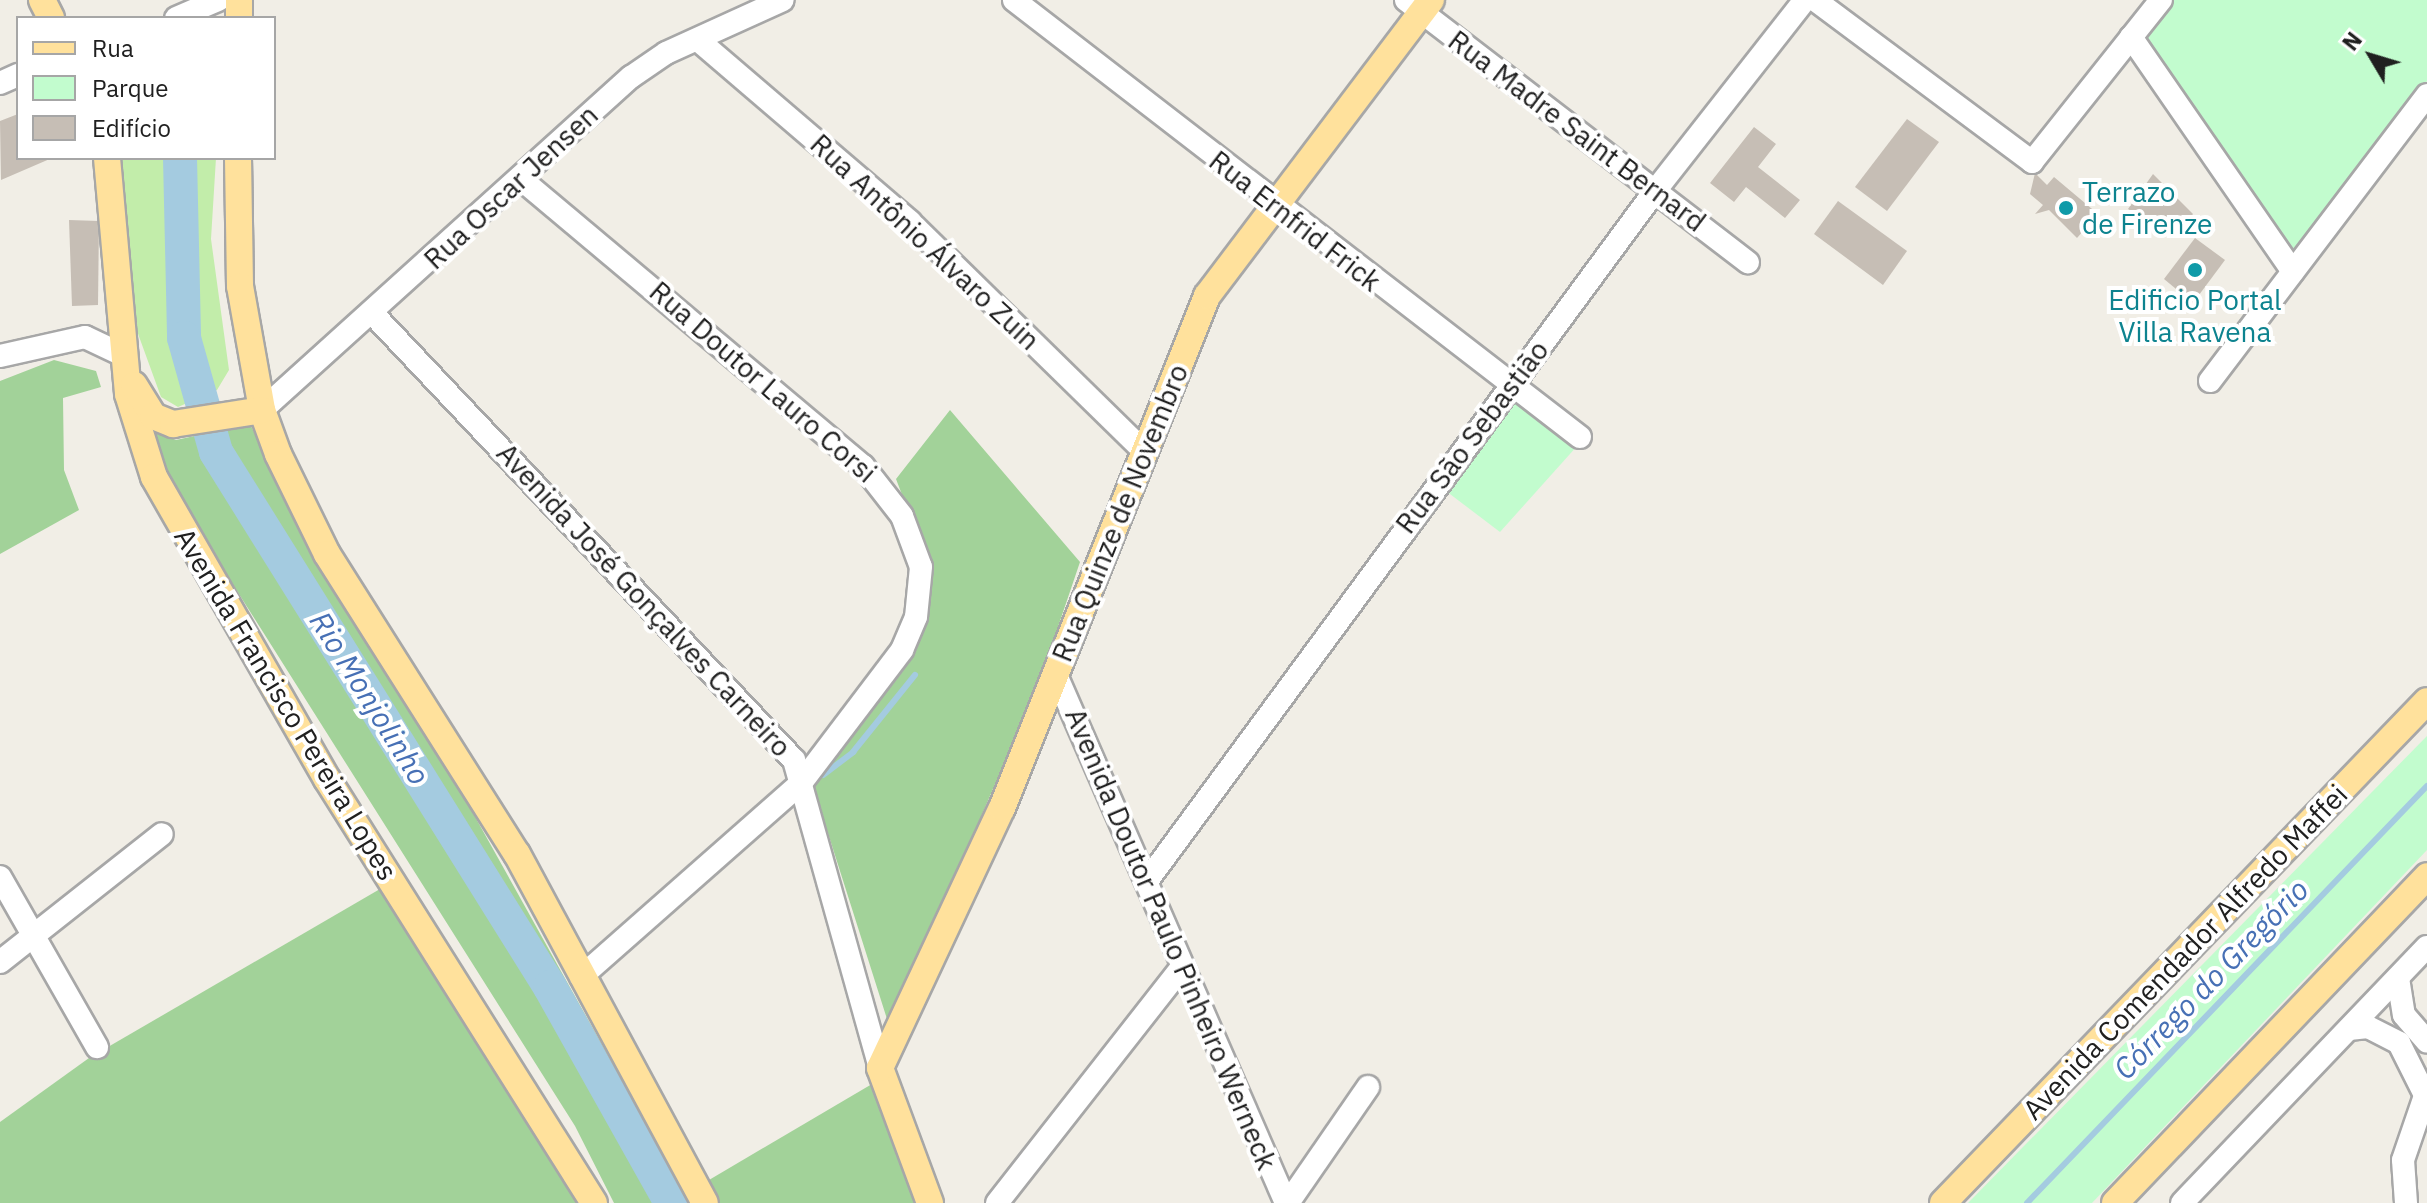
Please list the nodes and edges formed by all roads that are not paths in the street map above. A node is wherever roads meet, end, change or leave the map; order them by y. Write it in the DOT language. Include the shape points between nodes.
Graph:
graph roads {
  1 [pos="218,0"];
  2 [pos="783,0"];
  3 [pos="1014,0"];
  4 [pos="1805,0"];
  5 [pos="1815,0"];
  6 [pos="2161,0"];
  7 [pos="1420,4"];
  8 [pos="181,16"];
  9 [pos="2131,37"];
  10 [pos="698,40"];
  11 [pos="2427,95"];
  12 [pos="107,160"];
  13 [pos="238,160"];
  14 [pos="522,180"];
  15 [pos="1655,191"];
  16 [pos="1275,207"];
  17 [pos="1748,262"];
  18 [pos="2293,272"];
  19 [pos="373,314"];
  20 [pos="123,355"];
  21 [pos="0,356"];
  22 [pos="253,367"];
  23 [pos="2210,381"];
  24 [pos="1510,386"];
  25 [pos="262,410"];
  26 [pos="225,416"];
  27 [pos="1580,437"];
  28 [pos="1144,451"];
  29 [pos="1056,675"];
  30 [pos="2427,701"];
  31 [pos="801,783"];
  32 [pos="162,834"];
  33 [pos="2427,876"];
  34 [pos="0,877"];
  35 [pos="1147,881"];
  36 [pos="34,934"];
  37 [pos="2427,947"];
  38 [pos="0,962"];
  39 [pos="1183,966"];
  40 [pos="581,977"];
  41 [pos="2398,978"];
  42 [pos="2349,1029"];
  43 [pos="2427,1041"];
  44 [pos="97,1047"];
  45 [pos="880,1068"];
  46 [pos="1368,1087"];
  47 [pos="2426,1091"];
  48 [pos="594,1203"];
  49 [pos="705,1203"];
  50 [pos="930,1203"];
  51 [pos="997,1203"];
  52 [pos="1287,1203"];
  53 [pos="1943,1203"];
  54 [pos="2115,1203"];
  55 [pos="2182,1203"];
  56 [pos="2406,1203"];
  1 -- 8 [label="street"];
  2 -- 10 [label="street, Rua Oscar Jensen"];
  3 -- 16 [label="street, Rua Ernfrid Frick"];
  4 -- 15 [label="street, Rua São Sebastião"];
  5 -- 9 [label="street" via="2032,162"];
  6 -- 9 [label="street"];
  7 -- 15 [label="street, Rua Madre Saint Bernard"];
  7 -- 16 [label="main road, Rua Quinze de Novembro"];
  9 -- 18 [label="street"];
  10 -- 14 [label="street, Rua Oscar Jensen" via="631,77"];
  10 -- 28 [label="street, Rua Antônio Álvaro Zuin" via="910,222"];
  11 -- 18 [label="street"];
  12 -- 20 [label="main road, Avenida Francisco Pereira Lopes"];
  13 -- 22 [label="main road" via="240,286"];
  14 -- 19 [label="street, Rua Oscar Jensen"];
  14 -- 31 [label="street, Rua Doutor Lauro Corsi" via="863,466 902,516 921,567 916,617 884,678"];
  15 -- 17 [label="street, Rua Madre Saint Bernard"];
  15 -- 24 [label="street, Rua São Sebastião"];
  16 -- 24 [label="street, Rua Ernfrid Frick"];
  16 -- 28 [label="main road, Rua Quinze de Novembro" via="1207,296"];
  18 -- 23 [label="street"];
  19 -- 25 [label="street, Rua Oscar Jensen"];
  19 -- 31 [label="street, Avenida José Gonçalves Carneiro" via="784,746"];
  20 -- 21 [label="street" via="85,337"];
  20 -- 26 [label="main road" via="143,406 173,424"];
  20 -- 48 [label="main road, Avenida Francisco Pereira Lopes" via="134,426 179,527"];
  22 -- 25 [label="main road"];
  22 -- 26 [label="main road"];
  24 -- 27 [label="street, Rua Ernfrid Frick"];
  24 -- 35 [label="street, Rua São Sebastião"];
  25 -- 26 [label="main road"];
  25 -- 40 [label="main road" via="327,554 513,848"];
  28 -- 29 [label="main road, Rua Quinze de Novembro"];
  29 -- 35 [label="street, Avenida Doutor Paulo Pinheiro Werneck"];
  29 -- 45 [label="main road, Rua Quinze de Novembro"];
  30 -- 53 [label="main road, Avenida Comendador Alfredo Maffei"];
  31 -- 40 [label="street, Rua Doutor Lauro Corsi"];
  31 -- 45 [label="street, Avenida José Gonçalves Carneiro"];
  32 -- 36 [label="street"];
  33 -- 54 [label="main road"];
  34 -- 36 [label="street"];
  35 -- 39 [label="street, Avenida Doutor Paulo Pinheiro Werneck"];
  36 -- 38 [label="street"];
  36 -- 44 [label="street"];
  37 -- 41 [label="street"];
  39 -- 51 [label="street"];
  39 -- 52 [label="street, Avenida Doutor Paulo Pinheiro Werneck"];
  40 -- 49 [label="main road"];
  41 -- 42 [label="street"];
  41 -- 43 [label="street" via="2404,1015"];
  42 -- 47 [label="street" via="2368,1027 2399,1043"];
  42 -- 55 [label="street"];
  45 -- 50 [label="main road, Avenida José Gonçalves Carneiro"];
  46 -- 52 [label="street"];
  47 -- 56 [label="street" via="2403,1160"];
}
